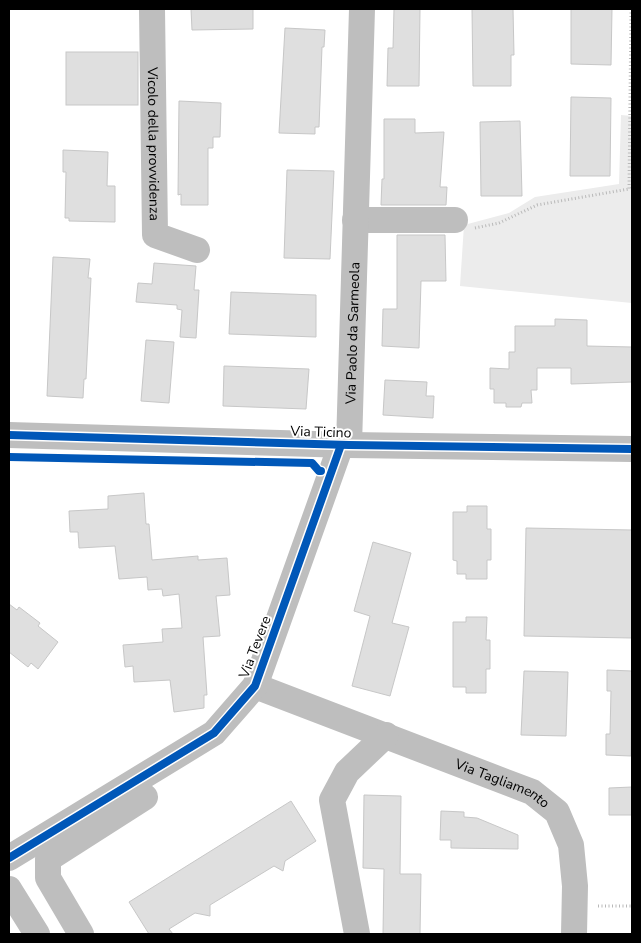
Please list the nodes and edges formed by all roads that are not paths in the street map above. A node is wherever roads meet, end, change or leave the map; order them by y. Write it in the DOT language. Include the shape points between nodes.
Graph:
graph roads {
  1 [pos="152,9"];
  2 [pos="362,9"];
  3 [pos="355,220"];
  4 [pos="455,220"];
  5 [pos="196,250"];
  6 [pos="9,435"];
  7 [pos="345,445"];
  8 [pos="632,448"];
  9 [pos="255,686"];
  10 [pos="386,735"];
  11 [pos="143,778"];
  12 [pos="9,858"];
  13 [pos="9,889"];
  14 [pos="37,934"];
  15 [pos="81,934"];
  16 [pos="357,934"];
  17 [pos="574,934"];
  1 -- 5 [label="street, Vicolo della provvidenza" via="155,235"];
  2 -- 3 [label="street, Via Paolo da Sarmeola"];
  3 -- 4 [label="street"];
  3 -- 7 [label="street, Via Paolo da Sarmeola"];
  6 -- 7 [label="street, Via Ticino"];
  7 -- 8 [label="street, Via Ticino"];
  7 -- 9 [label="street, Via Tevere"];
  9 -- 10 [label="street, Via Tagliamento"];
  9 -- 11 [label="street, Via Tevere" via="214,734"];
  10 -- 16 [label="street" via="347,772 332,800"];
  10 -- 17 [label="street, Via Tagliamento" via="532,792 557,812 571,845 575,886"];
  11 -- 12 [label="street, Via Tevere"];
  11 -- 15 [label="street" via="152,793 48,859 48,878"];
  13 -- 14 [label="street"];
}
